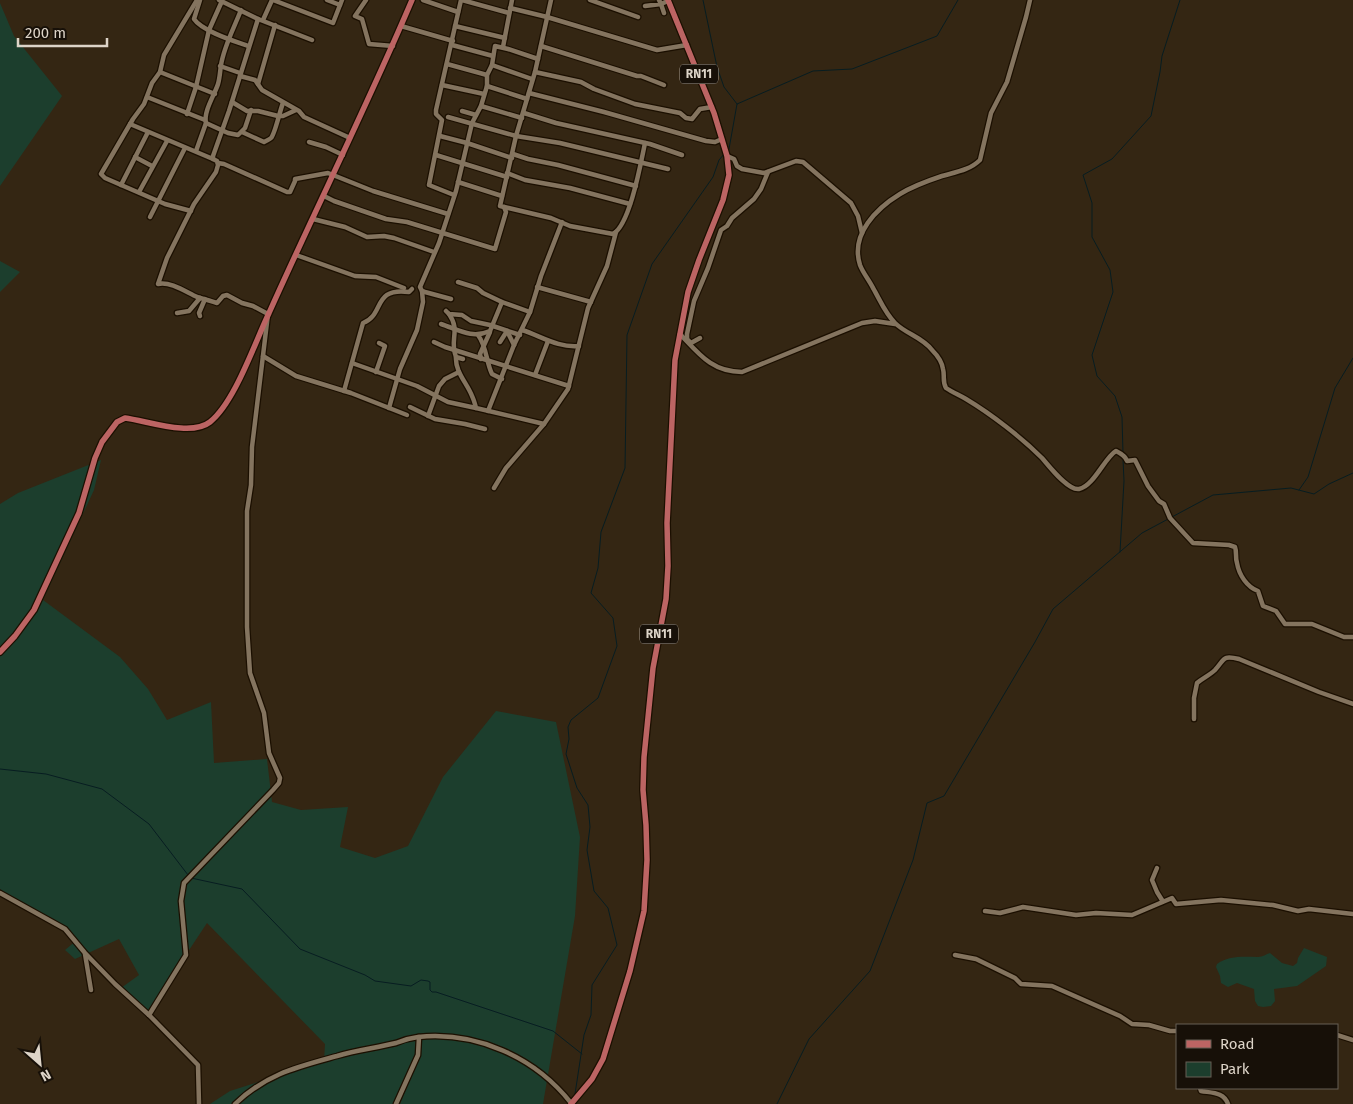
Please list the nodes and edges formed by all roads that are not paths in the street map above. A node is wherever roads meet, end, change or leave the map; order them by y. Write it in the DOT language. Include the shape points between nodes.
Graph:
graph roads {
  1 [pos="198,0"];
  2 [pos="273,0"];
  3 [pos="327,0"];
  4 [pos="366,0"];
  5 [pos="412,0"];
  6 [pos="422,0"];
  7 [pos="461,0"];
  8 [pos="512,0"];
  9 [pos="551,0"];
  10 [pos="590,0"];
  11 [pos="668,0"];
  12 [pos="1030,0"];
  13 [pos="220,1"];
  14 [pos="660,2"];
  15 [pos="341,3"];
  16 [pos="646,6"];
  17 [pos="241,10"];
  18 [pos="510,11"];
  19 [pos="458,12"];
  20 [pos="664,13"];
  21 [pos="547,17"];
  22 [pos="638,17"];
  23 [pos="260,20"];
  24 [pos="275,25"];
  25 [pos="401,26"];
  26 [pos="456,26"];
  27 [pos="209,30"];
  28 [pos="504,38"];
  29 [pos="229,39"];
  30 [pos="312,40"];
  31 [pos="452,43"];
  32 [pos="686,45"];
  33 [pos="248,46"];
  34 [pos="393,46"];
  35 [pos="541,46"];
  36 [pos="503,48"];
  37 [pos="493,56"];
  38 [pos="538,59"];
  39 [pos="447,64"];
  40 [pos="492,65"];
  41 [pos="220,66"];
  42 [pos="160,72"];
  43 [pos="535,72"];
  44 [pos="240,74"];
  45 [pos="487,75"];
  46 [pos="532,79"];
  47 [pos="258,84"];
  48 [pos="664,85"];
  49 [pos="442,86"];
  50 [pos="487,86"];
  51 [pos="196,87"];
  52 [pos="215,94"];
  53 [pos="484,94"];
  54 [pos="147,96"];
  55 [pos="528,96"];
  56 [pos="232,102"];
  57 [pos="283,103"];
  58 [pos="481,106"];
  59 [pos="712,107"];
  60 [pos="251,110"];
  61 [pos="296,110"];
  62 [pos="462,111"];
  63 [pos="187,114"];
  64 [pos="476,115"];
  65 [pos="523,115"];
  66 [pos="278,116"];
  67 [pos="448,117"];
  68 [pos="205,122"];
  69 [pos="472,123"];
  70 [pos="130,124"];
  71 [pos="222,130"];
  72 [pos="148,132"];
  73 [pos="242,132"];
  74 [pos="440,136"];
  75 [pos="516,136"];
  76 [pos="350,138"];
  77 [pos="722,139"];
  78 [pos="168,141"];
  79 [pos="308,142"];
  80 [pos="467,143"];
  81 [pos="645,143"];
  82 [pos="186,148"];
  83 [pos="196,151"];
  84 [pos="436,154"];
  85 [pos="342,155"];
  86 [pos="512,156"];
  87 [pos="682,156"];
  88 [pos="727,156"];
  89 [pos="135,157"];
  90 [pos="212,159"];
  91 [pos="218,163"];
  92 [pos="462,163"];
  93 [pos="641,163"];
  94 [pos="152,166"];
  95 [pos="668,169"];
  96 [pos="768,172"];
  97 [pos="334,175"];
  98 [pos="507,175"];
  99 [pos="458,182"];
  100 [pos="121,185"];
  101 [pos="636,186"];
  102 [pos="139,192"];
  103 [pos="454,195"];
  104 [pos="324,196"];
  105 [pos="502,196"];
  106 [pos="158,201"];
  107 [pos="630,204"];
  108 [pos="504,207"];
  109 [pos="191,211"];
  110 [pos="448,214"];
  111 [pos="150,217"];
  112 [pos="313,219"];
  113 [pos="562,222"];
  114 [pos="616,232"];
  115 [pos="442,233"];
  116 [pos="862,233"];
  117 [pos="434,252"];
  118 [pos="296,255"];
  119 [pos="458,282"];
  120 [pos="537,287"];
  121 [pos="412,289"];
  122 [pos="421,289"];
  123 [pos="202,299"];
  124 [pos="451,299"];
  125 [pos="502,302"];
  126 [pos="591,302"];
  127 [pos="530,312"];
  128 [pos="177,313"];
  129 [pos="268,314"];
  130 [pos="200,316"];
  131 [pos="441,324"];
  132 [pos="897,325"];
  133 [pos="456,329"];
  134 [pos="491,329"];
  135 [pos="522,330"];
  136 [pos="507,331"];
  137 [pos="554,334"];
  138 [pos="679,334"];
  139 [pos="478,335"];
  140 [pos="520,335"];
  141 [pos="700,338"];
  142 [pos="550,341"];
  143 [pos="434,342"];
  144 [pos="500,342"];
  145 [pos="379,343"];
  146 [pos="514,345"];
  147 [pos="484,346"];
  148 [pos="579,346"];
  149 [pos="453,349"];
  150 [pos="263,356"];
  151 [pos="456,357"];
  152 [pos="463,359"];
  153 [pos="481,359"];
  154 [pos="489,361"];
  155 [pos="352,363"];
  156 [pos="506,367"];
  157 [pos="376,372"];
  158 [pos="459,372"];
  159 [pos="535,375"];
  160 [pos="502,379"];
  161 [pos="397,380"];
  162 [pos="569,386"];
  163 [pos="344,391"];
  164 [pos="435,396"];
  165 [pos="389,408"];
  166 [pos="410,408"];
  167 [pos="476,408"];
  168 [pos="488,411"];
  169 [pos="407,415"];
  170 [pos="428,416"];
  171 [pos="544,424"];
  172 [pos="485,429"];
  173 [pos="494,488"];
  174 [pos="1353,637"];
  175 [pos="0,652"];
  176 [pos="1353,704"];
  177 [pos="1194,718"];
  178 [pos="1158,868"];
  179 [pos="0,893"];
  180 [pos="1161,904"];
  181 [pos="985,911"];
  182 [pos="1353,914"];
  183 [pos="85,953"];
  184 [pos="955,955"];
  185 [pos="91,990"];
  186 [pos="149,1015"];
  187 [pos="1176,1031"];
  188 [pos="1338,1036"];
  189 [pos="419,1037"];
  190 [pos="1353,1040"];
  191 [pos="1200,1089"];
  192 [pos="199,1104"];
  193 [pos="235,1104"];
  194 [pos="396,1104"];
  195 [pos="571,1104"];
  196 [pos="1228,1104"];
  1 -- 27 [label="street" via="194,20"];
  1 -- 42 [label="street" via="164,55"];
  2 -- 15 [label="street" via="333,23"];
  2 -- 23 [label="street"];
  3 -- 15 [label="street"];
  4 -- 34 [label="street" via="355,16 362,19 369,44"];
  5 -- 25 [label="main road"];
  6 -- 19 [label="street"];
  7 -- 18 [label="street"];
  7 -- 19 [label="street"];
  8 -- 18 [label="street"];
  9 -- 21 [label="street"];
  10 -- 22 [label="street"];
  11 -- 14 [label="street"];
  11 -- 32 [label="main road, RN11"];
  12 -- 116 [label="street" via="1007,82 991,112 980,160 970,168 924,182 898,195 875,213"];
  13 -- 17 [label="street"];
  13 -- 27 [label="street"];
  14 -- 16 [label="street"];
  14 -- 20 [label="street"];
  17 -- 23 [label="street"];
  17 -- 29 [label="street"];
  18 -- 21 [label="street"];
  18 -- 28 [label="street"];
  19 -- 26 [label="street"];
  21 -- 32 [label="street" via="656,50"];
  21 -- 35 [label="street"];
  23 -- 24 [label="street"];
  23 -- 33 [label="street"];
  24 -- 30 [label="street"];
  24 -- 47 [label="street"];
  25 -- 31 [label="street"];
  25 -- 34 [label="main road"];
  26 -- 28 [label="street"];
  26 -- 31 [label="street"];
  27 -- 29 [label="street"];
  27 -- 51 [label="street"];
  28 -- 36 [label="street"];
  29 -- 33 [label="street"];
  29 -- 41 [label="street"];
  31 -- 37 [label="street"];
  31 -- 39 [label="street"];
  32 -- 59 [label="main road, RN11"];
  33 -- 44 [label="street"];
  34 -- 76 [label="main road"];
  35 -- 38 [label="street"];
  35 -- 48 [label="street"];
  36 -- 37 [label="street" via="494,46"];
  36 -- 38 [label="street"];
  37 -- 40 [label="street"];
  38 -- 43 [label="street"];
  39 -- 45 [label="street"];
  39 -- 49 [label="street"];
  40 -- 45 [label="street"];
  40 -- 46 [label="street"];
  41 -- 44 [label="street"];
  41 -- 52 [label="street"];
  42 -- 51 [label="street"];
  42 -- 54 [label="street"];
  43 -- 46 [label="street"];
  43 -- 59 [label="street" via="581,82 634,104 680,113 686,118 692,119 700,109"];
  44 -- 47 [label="street"];
  44 -- 56 [label="street"];
  45 -- 50 [label="street"];
  46 -- 55 [label="street"];
  47 -- 57 [label="street"];
  49 -- 53 [label="street"];
  49 -- 74 [label="street" via="436,112 442,120"];
  50 -- 53 [label="street"];
  50 -- 55 [label="street"];
  51 -- 52 [label="street"];
  51 -- 63 [label="street"];
  52 -- 68 [label="street"];
  53 -- 58 [label="street"];
  54 -- 63 [label="street"];
  54 -- 70 [label="street"];
  55 -- 65 [label="street"];
  55 -- 77 [label="street" via="604,112 706,141"];
  56 -- 60 [label="street"];
  56 -- 71 [label="street"];
  57 -- 61 [label="street"];
  57 -- 66 [label="street"];
  58 -- 64 [label="street"];
  58 -- 65 [label="street"];
  59 -- 77 [label="main road, RN11"];
  60 -- 66 [label="street"];
  60 -- 73 [label="street"];
  61 -- 66 [label="street"];
  61 -- 76 [label="street" via="302,116"];
  62 -- 64 [label="street"];
  63 -- 68 [label="street"];
  64 -- 69 [label="street"];
  65 -- 75 [label="street"];
  65 -- 81 [label="street"];
  66 -- 73 [label="street" via="271,139 264,142"];
  67 -- 69 [label="street"];
  68 -- 71 [label="street"];
  68 -- 83 [label="street"];
  69 -- 75 [label="street"];
  69 -- 80 [label="street"];
  70 -- 72 [label="street"];
  70 -- 100 [label="street" via="101,174"];
  71 -- 73 [label="street" via="235,136"];
  71 -- 90 [label="street"];
  72 -- 78 [label="street"];
  72 -- 89 [label="street"];
  74 -- 80 [label="street"];
  74 -- 84 [label="street"];
  75 -- 86 [label="street"];
  75 -- 93 [label="street"];
  76 -- 85 [label="main road"];
  77 -- 88 [label="main road, RN11"];
  78 -- 82 [label="street"];
  78 -- 94 [label="street"];
  79 -- 85 [label="street"];
  80 -- 86 [label="street"];
  80 -- 92 [label="street"];
  81 -- 87 [label="street"];
  81 -- 93 [label="street"];
  82 -- 83 [label="street"];
  82 -- 106 [label="street"];
  83 -- 90 [label="street"];
  84 -- 92 [label="street"];
  84 -- 103 [label="street" via="429,185"];
  85 -- 97 [label="main road"];
  86 -- 98 [label="street"];
  86 -- 101 [label="street"];
  88 -- 96 [label="street" via="742,169"];
  88 -- 138 [label="main road, RN11" via="729,175 726,191 692,278"];
  89 -- 94 [label="street"];
  89 -- 100 [label="street"];
  90 -- 91 [label="street"];
  91 -- 97 [label="street" via="287,192 290,192 295,179 328,173"];
  91 -- 109 [label="street" via="213,177 198,195"];
  92 -- 98 [label="street"];
  92 -- 99 [label="street"];
  93 -- 95 [label="street"];
  93 -- 101 [label="street"];
  94 -- 102 [label="street"];
  96 -- 116 [label="street" via="796,161 808,166 852,203"];
  96 -- 141 [label="street" via="754,199 721,230 694,301 687,334 691,343"];
  97 -- 104 [label="main road"];
  97 -- 110 [label="street" via="373,191"];
  98 -- 105 [label="street"];
  98 -- 107 [label="street"];
  99 -- 103 [label="street"];
  99 -- 105 [label="street"];
  100 -- 102 [label="street"];
  101 -- 107 [label="street"];
  102 -- 106 [label="street"];
  103 -- 110 [label="street"];
  104 -- 112 [label="main road"];
  104 -- 115 [label="street" via="379,217"];
  105 -- 108 [label="street" via="500,206"];
  106 -- 109 [label="street"];
  106 -- 111 [label="street"];
  107 -- 114 [label="street"];
  108 -- 113 [label="street"];
  108 -- 115 [label="street" via="505,217 495,249"];
  109 -- 123 [label="street" via="166,258 158,284 175,287"];
  110 -- 115 [label="street"];
  112 -- 117 [label="street" via="345,227 367,237 394,238"];
  112 -- 118 [label="main road"];
  113 -- 114 [label="street" via="580,229"];
  113 -- 120 [label="street"];
  114 -- 126 [label="street" via="607,266"];
  115 -- 117 [label="street"];
  116 -- 132 [label="street" via="858,252 861,267"];
  117 -- 122 [label="street"];
  118 -- 121 [label="street" via="355,276 376,277"];
  118 -- 129 [label="main road"];
  119 -- 125 [label="street"];
  120 -- 126 [label="street"];
  120 -- 127 [label="street"];
  121 -- 122 [label="street"];
  121 -- 155 [label="street" via="409,292 396,290 382,300 371,318 363,323"];
  122 -- 124 [label="street"];
  122 -- 161 [label="street" via="423,302 417,330"];
  123 -- 128 [label="street" via="189,311"];
  123 -- 129 [label="street" via="218,302 225,295"];
  123 -- 130 [label="street"];
  125 -- 127 [label="street"];
  125 -- 134 [label="street"];
  126 -- 148 [label="street"];
  127 -- 135 [label="street"];
  129 -- 150 [label="street"];
  129 -- 175 [label="main road" via="230,396 210,422 195,428 177,428 125,418 110,430 96,458 79,513 38,604 21,630"];
  131 -- 133 [label="street"];
  132 -- 138 [label="street" via="875,321 862,323 742,372 724,371 706,360"];
  132 -- 174 [label="street" via="931,348 943,368 946,388 1010,430 1072,488 1087,485 1113,452 1120,453 1128,461 1135,460 1170,518 1193,543 1235,547 1238,570 1249,586 1259,592 1262,606 1276,611 1285,624 1312,624 1344,637"];
  133 -- 134 [label="street" via="448,313 462,315"];
  133 -- 139 [label="street" via="467,335"];
  133 -- 149 [label="street"];
  134 -- 136 [label="street"];
  134 -- 139 [label="street"];
  134 -- 147 [label="street"];
  135 -- 140 [label="street"];
  135 -- 142 [label="street"];
  136 -- 140 [label="street"];
  136 -- 144 [label="street"];
  136 -- 146 [label="street"];
  137 -- 142 [label="street"];
  138 -- 195 [label="main road, RN11" via="667,523 666,599 653,668 644,757 647,860 644,911 630,971 603,1059 592,1079"];
  139 -- 147 [label="street"];
  140 -- 146 [label="street"];
  142 -- 148 [label="street" via="570,347"];
  142 -- 159 [label="street"];
  143 -- 149 [label="street"];
  145 -- 157 [label="street" via="385,346"];
  146 -- 156 [label="street"];
  147 -- 153 [label="street"];
  147 -- 154 [label="street"];
  148 -- 162 [label="street"];
  149 -- 151 [label="street"];
  149 -- 153 [label="street"];
  150 -- 163 [label="street" via="296,376"];
  150 -- 186 [label="street" via="247,511 247,626 250,672 264,713 269,753 280,780 184,884 181,901 186,956"];
  151 -- 152 [label="street"];
  151 -- 158 [label="street"];
  153 -- 154 [label="street"];
  154 -- 156 [label="street"];
  154 -- 160 [label="street" via="492,374"];
  155 -- 157 [label="street"];
  155 -- 163 [label="street"];
  156 -- 159 [label="street"];
  156 -- 160 [label="street"];
  157 -- 161 [label="street"];
  158 -- 164 [label="street" via="445,379"];
  158 -- 167 [label="street"];
  159 -- 162 [label="street"];
  160 -- 168 [label="street"];
  161 -- 164 [label="street"];
  161 -- 165 [label="street"];
  162 -- 171 [label="street"];
  163 -- 165 [label="street"];
  164 -- 167 [label="street"];
  164 -- 170 [label="street"];
  165 -- 169 [label="street"];
  166 -- 170 [label="street"];
  167 -- 168 [label="street"];
  168 -- 171 [label="street"];
  170 -- 172 [label="street"];
  171 -- 173 [label="street" via="506,468"];
  176 -- 177 [label="street" via="1227,657 1197,683"];
  178 -- 180 [label="street" via="1152,880"];
  179 -- 183 [label="street" via="65,929"];
  180 -- 181 [label="street" via="1132,915 1076,915 1023,907 1000,913"];
  180 -- 182 [label="street" via="1172,898 1176,904 1221,900 1298,911 1309,909"];
  183 -- 185 [label="street"];
  183 -- 186 [label="street"];
  184 -- 187 [label="street" via="976,959 1021,984 1052,986 1132,1024"];
  186 -- 192 [label="street" via="198,1065"];
  188 -- 190 [label="street"];
  189 -- 193 [label="street" via="290,1068 262,1082"];
  189 -- 194 [label="street" via="418,1055"];
  189 -- 195 [label="street" via="468,1039 510,1054 549,1079"];
  191 -- 196 [label="street" via="1221,1095"];
}
